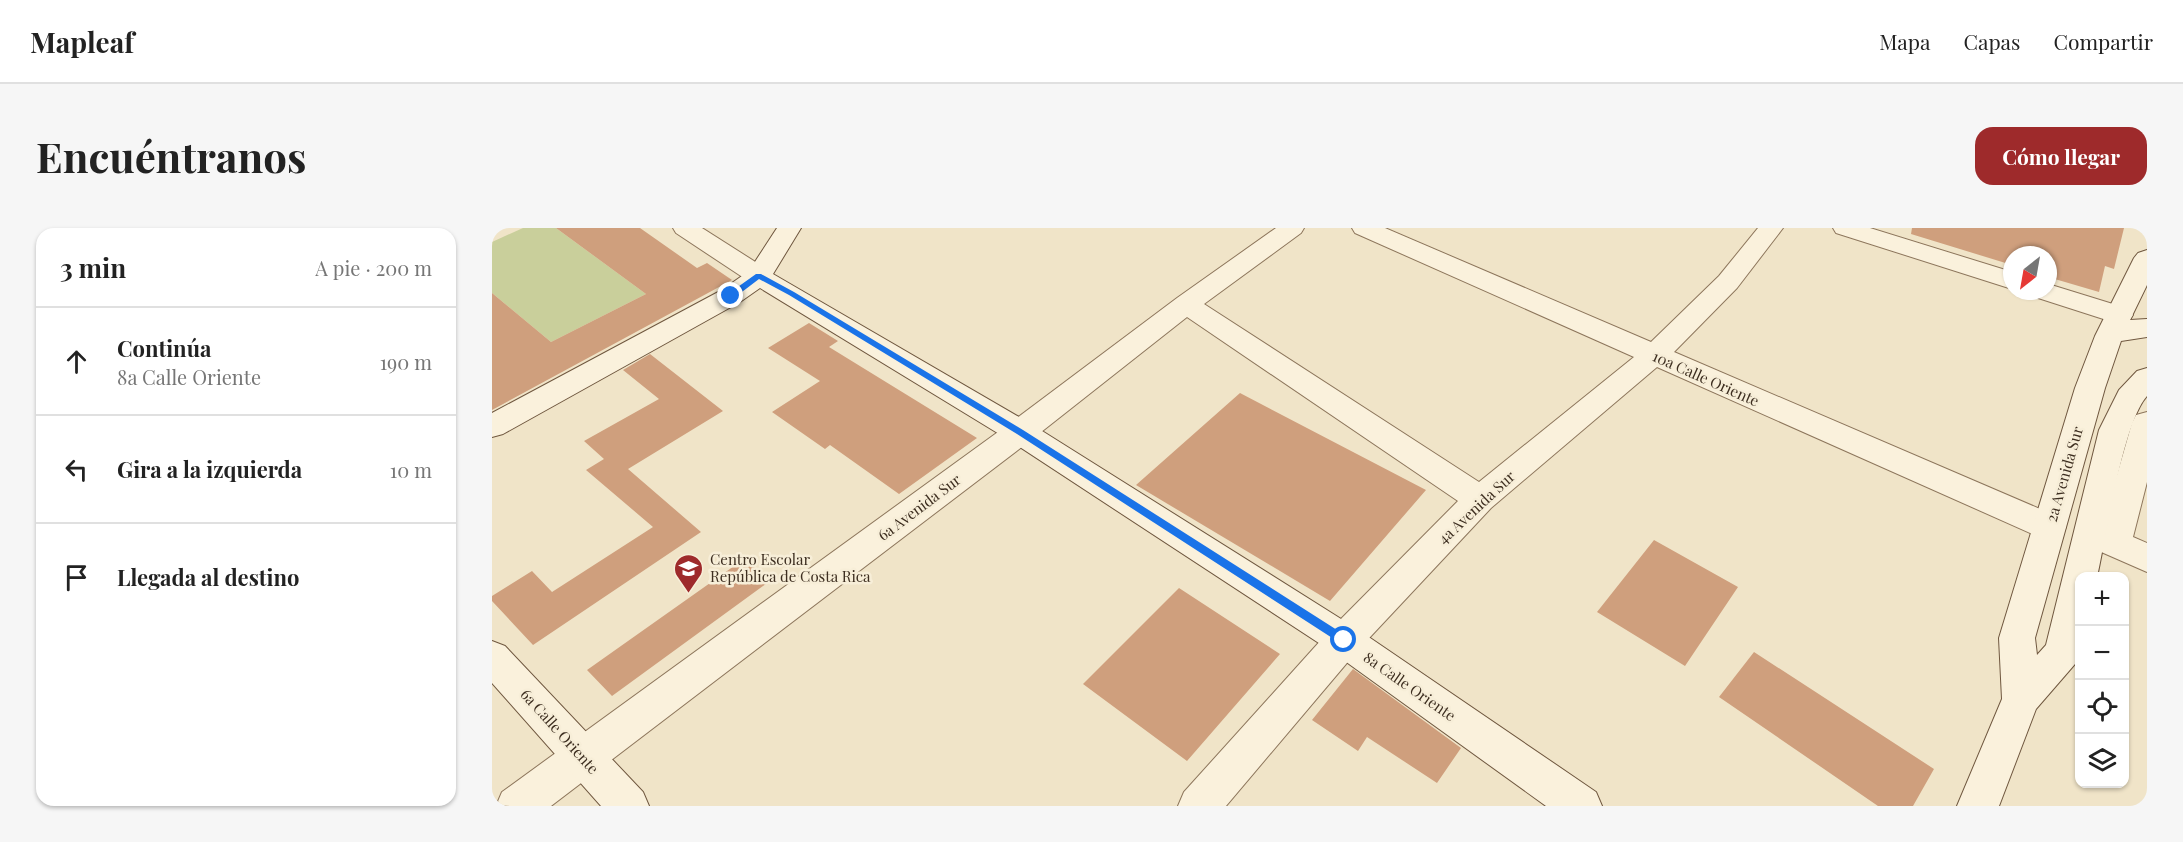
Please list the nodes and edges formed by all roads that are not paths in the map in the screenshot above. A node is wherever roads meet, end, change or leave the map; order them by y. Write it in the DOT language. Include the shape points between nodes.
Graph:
graph roads {
  1 [pos="685,228"];
  2 [pos="789,228"];
  3 [pos="802,228"];
  4 [pos="1292,228"];
  5 [pos="1364,228"];
  6 [pos="1771,228"];
  7 [pos="1845,228"];
  8 [pos="2147,258"];
  9 [pos="764,267"];
  10 [pos="2003,278"];
  11 [pos="2057,297"];
  12 [pos="1186,304"];
  13 [pos="2114,325"];
  14 [pos="2147,328"];
  15 [pos="1654,355"];
  16 [pos="2147,378"];
  17 [pos="2147,423"];
  18 [pos="492,426"];
  19 [pos="1020,432"];
  20 [pos="1480,499"];
  21 [pos="2049,527"];
  22 [pos="2103,538"];
  23 [pos="2147,558"];
  24 [pos="2083,572"];
  25 [pos="2075,599"];
  26 [pos="1344,640"];
  27 [pos="492,657"];
  28 [pos="2021,699"];
  29 [pos="584,757"];
  30 [pos="517,806"];
  31 [pos="628,806"];
  32 [pos="1200,806"];
  33 [pos="1581,806"];
  34 [pos="1978,806"];
  1 -- 9 [label="street, 8a Calle Oriente"];
  2 -- 9 [label="street"];
  3 -- 9 [label="street"];
  4 -- 12 [label="street, 6a Avenida Sur"];
  5 -- 15 [label="street, 10a Calle Oriente"];
  6 -- 15 [label="street, 4a Avenida Sur" via="1728,282"];
  7 -- 10 [label="street"];
  8 -- 13 [label="street, 2a Avenida Sur"];
  9 -- 18 [label="street" via="731,296"];
  9 -- 19 [label="street, 8a Calle Oriente"];
  11 -- 13 [label="street"];
  12 -- 19 [label="street, 6a Avenida Sur"];
  12 -- 20 [label="street"];
  13 -- 14 [label="street" via="2118,330"];
  13 -- 21 [label="street, 2a Avenida Sur" via="2090,388"];
  15 -- 20 [label="street, 4a Avenida Sur"];
  15 -- 21 [label="street, 10a Calle Oriente"];
  16 -- 22 [label="street, 2a Avenida Sur" via="2129,397 2114,430"];
  17 -- 22 [label="street, 2a Avenida Sur"];
  19 -- 26 [label="street, 8a Calle Oriente"];
  19 -- 29 [label="street, 6a Avenida Sur"];
  20 -- 26 [label="street, 4a Avenida Sur"];
  21 -- 28 [label="street, 2a Avenida Sur" via="2017,638"];
  22 -- 23 [label="street"];
  22 -- 24 [label="street, 2a Avenida Sur"];
  25 -- 28 [label="street, 2a Avenida Sur" via="2062,653"];
  26 -- 32 [label="street, 4a Avenida Sur"];
  26 -- 33 [label="street, 8a Calle Oriente"];
  27 -- 29 [label="street, 6a Calle Oriente"];
  28 -- 34 [label="street, 2a Avenida Sur"];
  29 -- 30 [label="street, 6a Avenida Sur"];
  29 -- 31 [label="street, 6a Calle Oriente"];
}
